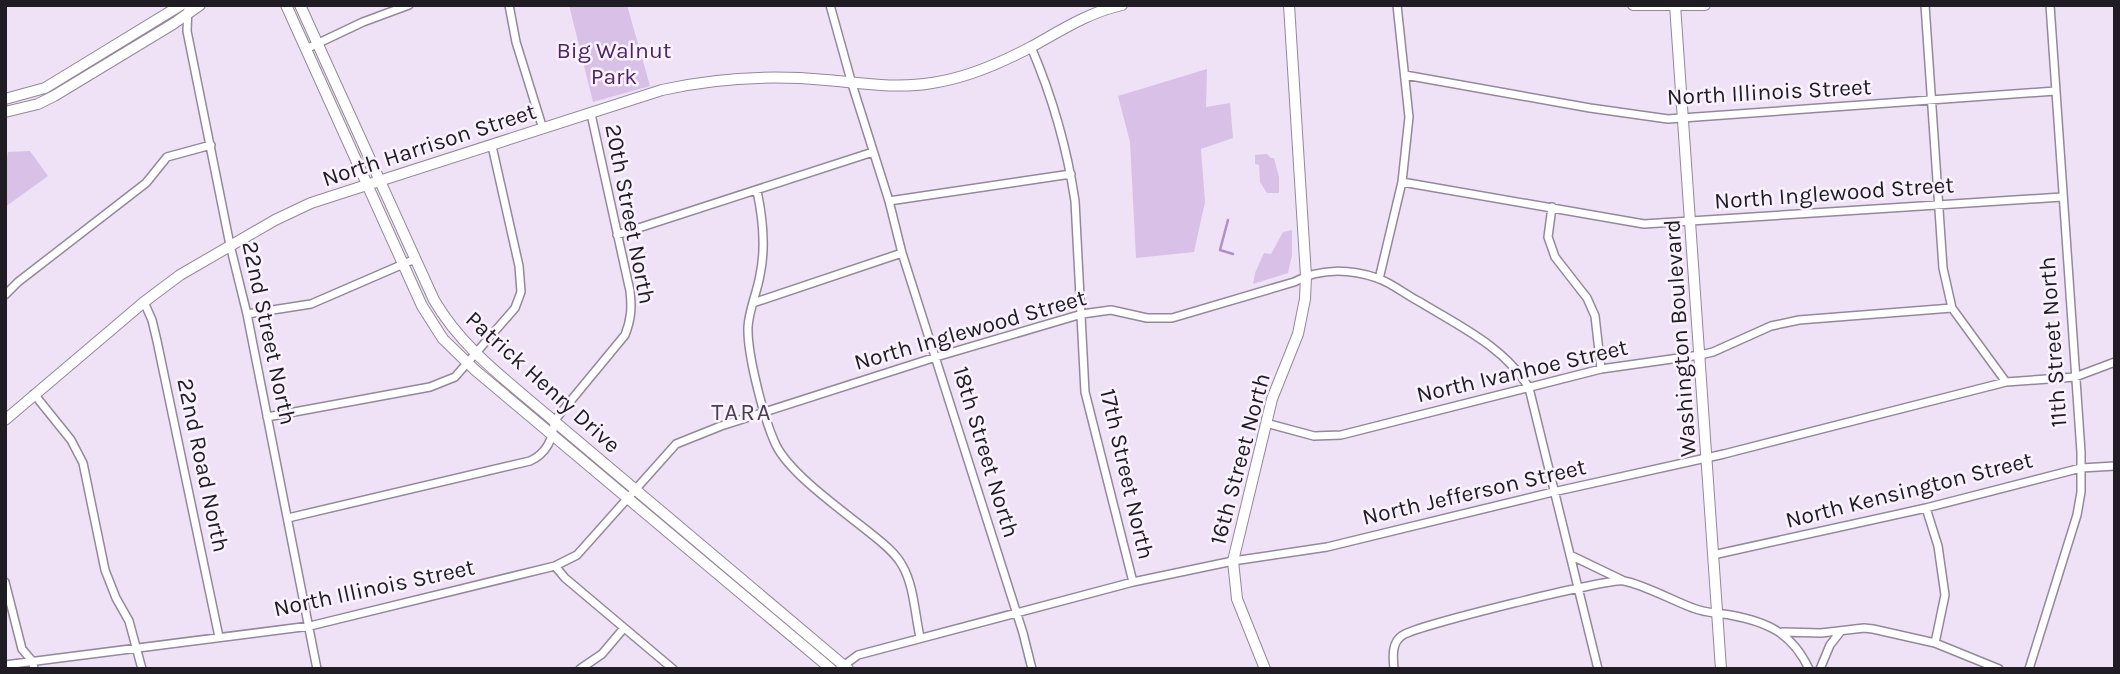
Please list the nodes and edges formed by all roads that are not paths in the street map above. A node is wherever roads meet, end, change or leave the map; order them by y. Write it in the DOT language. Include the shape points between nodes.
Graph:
graph roads {
  1 [pos="180,5"];
  2 [pos="200,5"];
  3 [pos="286,5"];
  4 [pos="300,5"];
  5 [pos="410,5"];
  6 [pos="509,5"];
  7 [pos="830,5"];
  8 [pos="1122,5"];
  9 [pos="1289,5"];
  10 [pos="1397,5"];
  11 [pos="1633,5"];
  12 [pos="1706,5"];
  13 [pos="1925,5"];
  14 [pos="2050,5"];
  15 [pos="1675,6"];
  16 [pos="187,10"];
  17 [pos="317,44"];
  18 [pos="1031,47"];
  19 [pos="306,49"];
  20 [pos="1405,75"];
  21 [pos="852,84"];
  22 [pos="2055,90"];
  23 [pos="5,99"];
  24 [pos="1932,101"];
  25 [pos="5,112"];
  26 [pos="591,114"];
  27 [pos="1683,118"];
  28 [pos="543,129"];
  29 [pos="211,145"];
  30 [pos="492,146"];
  31 [pos="873,152"];
  32 [pos="1071,174"];
  33 [pos="379,181"];
  34 [pos="1402,182"];
  35 [pos="367,185"];
  36 [pos="757,191"];
  37 [pos="2062,197"];
  38 [pos="889,201"];
  39 [pos="1938,206"];
  40 [pos="1552,207"];
  41 [pos="1691,221"];
  42 [pos="617,235"];
  43 [pos="230,245"];
  44 [pos="902,253"];
  45 [pos="415,259"];
  46 [pos="403,264"];
  47 [pos="1306,275"];
  48 [pos="1379,279"];
  49 [pos="5,295"];
  50 [pos="144,303"];
  51 [pos="753,303"];
  52 [pos="1952,309"];
  53 [pos="247,314"];
  54 [pos="1082,314"];
  55 [pos="475,353"];
  56 [pos="1700,355"];
  57 [pos="936,357"];
  58 [pos="2115,362"];
  59 [pos="466,363"];
  60 [pos="1601,369"];
  61 [pos="2075,377"];
  62 [pos="2006,382"];
  63 [pos="1529,388"];
  64 [pos="34,394"];
  65 [pos="765,413"];
  66 [pos="267,417"];
  67 [pos="5,420"];
  68 [pos="554,421"];
  69 [pos="1266,423"];
  70 [pos="554,436"];
  71 [pos="1707,458"];
  72 [pos="2115,466"];
  73 [pos="2081,468"];
  74 [pos="1553,492"];
  75 [pos="632,494"];
  76 [pos="1926,508"];
  77 [pos="288,518"];
  78 [pos="1570,555"];
  79 [pos="1713,555"];
  80 [pos="1233,561"];
  81 [pos="555,566"];
  82 [pos="1623,580"];
  83 [pos="5,582"];
  84 [pos="1133,582"];
  85 [pos="1579,588"];
  86 [pos="1016,613"];
  87 [pos="1717,613"];
  88 [pos="310,626"];
  89 [pos="624,628"];
  90 [pos="1841,631"];
  91 [pos="1782,632"];
  92 [pos="219,637"];
  93 [pos="920,637"];
  94 [pos="1935,643"];
  95 [pos="138,647"];
  96 [pos="5,665"];
  97 [pos="34,665"];
  98 [pos="844,667"];
  99 [pos="1263,668"];
  100 [pos="142,669"];
  101 [pos="317,669"];
  102 [pos="580,669"];
  103 [pos="673,669"];
  104 [pos="831,669"];
  105 [pos="1032,669"];
  106 [pos="1394,669"];
  107 [pos="1598,669"];
  108 [pos="1721,669"];
  109 [pos="1809,669"];
  110 [pos="1820,669"];
  111 [pos="1999,669"];
  112 [pos="2029,669"];
  1 -- 23 [label="street" via="45,88"];
  2 -- 16 [label="street"];
  3 -- 19 [label="street, Patrick Henry Drive"];
  4 -- 17 [label="street, Patrick Henry Drive"];
  5 -- 17 [label="street"];
  6 -- 28 [label="street"];
  7 -- 21 [label="street, 18th Street North"];
  8 -- 18 [label="street, North Harrison Street" via="1080,20"];
  9 -- 47 [label="street, 16th Street North"];
  10 -- 20 [label="street"];
  11 -- 15 [label="street"];
  12 -- 15 [label="street"];
  13 -- 24 [label="street"];
  14 -- 22 [label="street, 11th Street North"];
  15 -- 27 [label="street, Washington Boulevard"];
  16 -- 25 [label="street" via="54,96"];
  16 -- 29 [label="street, 22nd Street North" via="187,31"];
  17 -- 19 [label="street"];
  17 -- 33 [label="street, Patrick Henry Drive"];
  18 -- 21 [label="street, North Harrison Street" via="969,75 932,83"];
  18 -- 32 [label="street, 17th Street North"];
  19 -- 35 [label="street, Patrick Henry Drive"];
  20 -- 27 [label="street, North Illinois Street" via="1590,108"];
  20 -- 34 [label="street" via="1409,117"];
  21 -- 26 [label="street, North Harrison Street" via="793,79 702,81"];
  21 -- 31 [label="street, 18th Street North"];
  22 -- 24 [label="street, North Illinois Street"];
  22 -- 37 [label="street, 11th Street North"];
  24 -- 27 [label="street, North Illinois Street"];
  24 -- 39 [label="street"];
  26 -- 28 [label="street, North Harrison Street"];
  26 -- 42 [label="street, 20th Street North"];
  27 -- 41 [label="street, Washington Boulevard"];
  28 -- 30 [label="street, North Harrison Street"];
  29 -- 43 [label="street, 22nd Street North"];
  29 -- 49 [label="street" via="167,157 146,183"];
  30 -- 33 [label="street, North Harrison Street"];
  30 -- 55 [label="street" via="521,292 515,308"];
  31 -- 36 [label="street"];
  31 -- 38 [label="street, 18th Street North"];
  32 -- 38 [label="street"];
  32 -- 54 [label="street, 17th Street North"];
  33 -- 35 [label="street, North Harrison Street"];
  33 -- 45 [label="street, Patrick Henry Drive"];
  34 -- 40 [label="street, North Inglewood Street"];
  34 -- 48 [label="street"];
  35 -- 43 [label="street, North Harrison Street" via="311,203"];
  35 -- 46 [label="street, Patrick Henry Drive"];
  36 -- 42 [label="street"];
  36 -- 51 [label="street" via="763,250"];
  37 -- 39 [label="street, North Inglewood Street"];
  37 -- 61 [label="street, 11th Street North"];
  38 -- 44 [label="street, 18th Street North"];
  39 -- 41 [label="street, North Inglewood Street"];
  39 -- 52 [label="street"];
  40 -- 41 [label="street, North Inglewood Street" via="1644,224"];
  40 -- 60 [label="street" via="1548,237 1555,257 1573,277 1595,316"];
  41 -- 56 [label="street, Washington Boulevard"];
  42 -- 68 [label="street, 20th Street North" via="630,291 630,323"];
  43 -- 50 [label="street, North Harrison Street"];
  43 -- 53 [label="street, 22nd Street North"];
  44 -- 51 [label="street"];
  44 -- 57 [label="street, 18th Street North"];
  45 -- 46 [label="street"];
  45 -- 55 [label="street, Patrick Henry Drive" via="445,319"];
  46 -- 53 [label="street" via="311,304"];
  46 -- 59 [label="street, Patrick Henry Drive" via="434,326"];
  47 -- 48 [label="street, North Inglewood Street" via="1334,271"];
  47 -- 54 [label="street, North Inglewood Street" via="1172,318 1111,310"];
  47 -- 69 [label="street, 16th Street North" via="1303,316"];
  48 -- 63 [label="street" via="1493,347"];
  50 -- 64 [label="street, North Harrison Street"];
  50 -- 92 [label="street, 22nd Road North" via="157,341"];
  51 -- 65 [label="street" via="748,330"];
  52 -- 56 [label="street, North Ivanhoe Street" via="1799,320 1771,326"];
  52 -- 62 [label="street"];
  53 -- 66 [label="street, 22nd Street North"];
  54 -- 57 [label="street, North Inglewood Street"];
  54 -- 84 [label="street, 17th Street North" via="1085,392"];
  55 -- 59 [label="street"];
  55 -- 68 [label="street, Patrick Henry Drive"];
  56 -- 60 [label="street, North Ivanhoe Street"];
  56 -- 71 [label="street, Washington Boulevard"];
  57 -- 65 [label="street, North Inglewood Street"];
  57 -- 86 [label="street, 18th Street North"];
  58 -- 61 [label="street, North Jefferson Street"];
  59 -- 66 [label="street" via="455,377 430,387"];
  59 -- 70 [label="street, Patrick Henry Drive"];
  60 -- 63 [label="street, North Ivanhoe Street"];
  61 -- 62 [label="street, North Jefferson Street"];
  61 -- 73 [label="street, 11th Street North"];
  62 -- 71 [label="street, North Jefferson Street"];
  63 -- 69 [label="street, North Ivanhoe Street" via="1340,435 1314,436"];
  63 -- 74 [label="street"];
  64 -- 67 [label="street, North Harrison Street"];
  64 -- 95 [label="street" via="71,440 83,463 105,570"];
  65 -- 75 [label="street, North Inglewood Street" via="676,444"];
  65 -- 93 [label="street" via="778,449 794,469 884,544 903,566"];
  66 -- 77 [label="street, 22nd Street North"];
  68 -- 70 [label="street"];
  68 -- 75 [label="street, Patrick Henry Drive"];
  69 -- 80 [label="street, 16th Street North"];
  70 -- 75 [label="street, Patrick Henry Drive"];
  70 -- 77 [label="street" via="540,457 530,461"];
  71 -- 74 [label="street, North Jefferson Street"];
  71 -- 79 [label="street, Washington Boulevard"];
  72 -- 73 [label="street, North Kensington Street"];
  73 -- 76 [label="street, North Kensington Street"];
  73 -- 112 [label="street, 11th Street North" via="2077,515"];
  74 -- 78 [label="street"];
  74 -- 80 [label="street, North Jefferson Street" via="1327,547"];
  75 -- 81 [label="street, North Illinois Street" via="577,555"];
  75 -- 98 [label="street, Patrick Henry Drive"];
  75 -- 104 [label="street, Patrick Henry Drive"];
  76 -- 79 [label="street, North Kensington Street"];
  76 -- 94 [label="street" via="1938,546 1945,595"];
  77 -- 88 [label="street, 22nd Street North"];
  78 -- 82 [label="street"];
  78 -- 85 [label="street"];
  79 -- 87 [label="street, Washington Boulevard"];
  80 -- 84 [label="street, North Jefferson Street"];
  80 -- 99 [label="street, 16th Street North" via="1237,600"];
  81 -- 88 [label="street, North Illinois Street"];
  81 -- 89 [label="street"];
  82 -- 85 [label="street"];
  82 -- 87 [label="street"];
  83 -- 97 [label="street" via="22,649"];
  84 -- 86 [label="street, North Jefferson Street"];
  85 -- 106 [label="street" via="1401,635 1395,645"];
  85 -- 107 [label="street"];
  86 -- 93 [label="street, North Jefferson Street"];
  86 -- 105 [label="street, 18th Street North"];
  87 -- 91 [label="street"];
  87 -- 108 [label="street, Washington Boulevard"];
  88 -- 92 [label="street, North Illinois Street"];
  88 -- 101 [label="street, 22nd Street North"];
  89 -- 102 [label="street" via="602,654"];
  89 -- 103 [label="street"];
  90 -- 91 [label="street"];
  90 -- 94 [label="street" via="1874,629"];
  90 -- 110 [label="street"];
  91 -- 109 [label="street"];
  92 -- 95 [label="street, North Illinois Street"];
  93 -- 98 [label="street, North Jefferson Street" via="858,655"];
  94 -- 111 [label="street"];
  95 -- 97 [label="street, North Illinois Street"];
  95 -- 100 [label="street"];
  96 -- 97 [label="street, North Illinois Street"];
}
